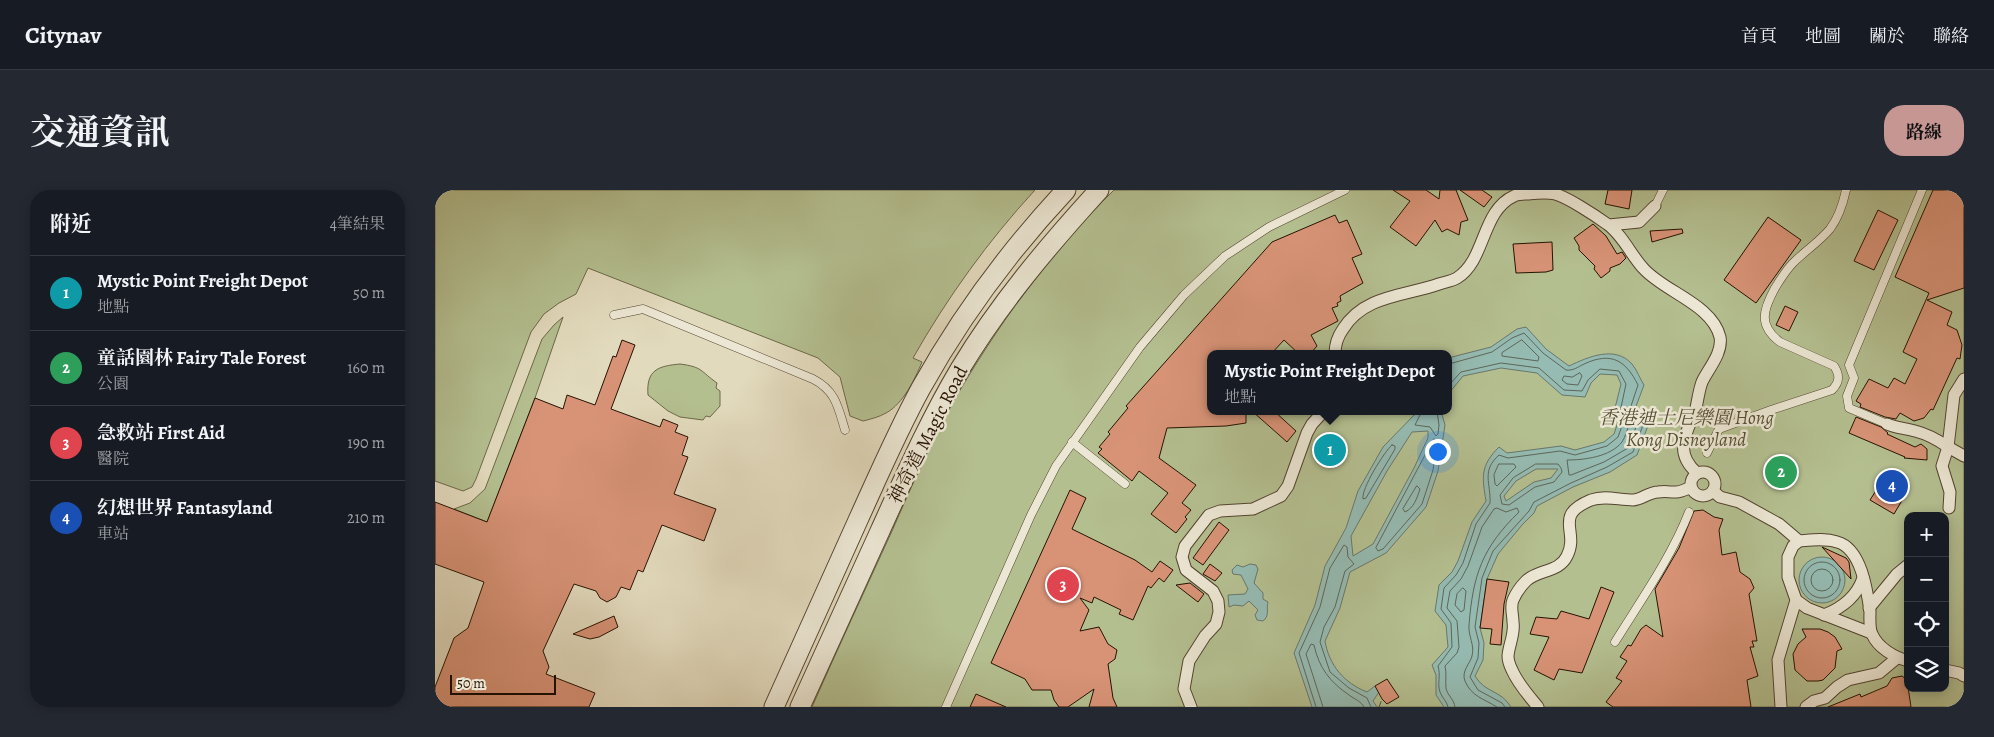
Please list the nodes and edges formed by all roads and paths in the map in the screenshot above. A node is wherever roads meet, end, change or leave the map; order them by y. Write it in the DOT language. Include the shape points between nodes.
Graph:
graph roads {
  1 [pos="1066,190"];
  2 [pos="1099,190"];
  3 [pos="1345,190"];
  4 [pos="1663,190"];
  5 [pos="1846,190"];
  6 [pos="1922,190"];
  7 [pos="1655,206"];
  8 [pos="1609,225"];
  9 [pos="614,315"];
  10 [pos="1336,350"];
  11 [pos="1964,379"];
  12 [pos="1320,415"];
  13 [pos="1887,424"];
  14 [pos="845,430"];
  15 [pos="1072,442"];
  16 [pos="1948,447"];
  17 [pos="1707,453"];
  18 [pos="1964,456"];
  19 [pos="1697,473"];
  20 [pos="1125,484"];
  21 [pos="1691,487"];
  22 [pos="1713,491"];
  23 [pos="1949,508"];
  24 [pos="1689,512"];
  25 [pos="1799,541"];
  26 [pos="1904,568"];
  27 [pos="1863,578"];
  28 [pos="1796,600"];
  29 [pos="1869,608"];
  30 [pos="1824,614"];
  31 [pos="1871,633"];
  32 [pos="1615,642"];
  33 [pos="1902,659"];
  34 [pos="1949,671"];
  35 [pos="1964,676"];
  36 [pos="774,707"];
  37 [pos="800,707"];
  38 [pos="946,707"];
  39 [pos="1191,707"];
  40 [pos="1538,707"];
  41 [pos="1781,707"];
  42 [pos="1806,707"];
  1 -- 36 [label="street, 神奇道 Magic Road" via="983,290 921,389"];
  2 -- 37 [label="street, 神奇道 Magic Road" via="1033,265 1003,305 947,393 909,466"];
  3 -- 15 [label="lane" via="1269,226 1225,256 1184,295 1140,347"];
  4 -- 7 [label="lane"];
  5 -- 17 [label="lane" via="1841,209 1831,227 1792,263 1768,301 1764,314 1768,331 1780,342 1834,366 1839,378 1837,386 1719,429"];
  6 -- 13 [label="lane" via="1849,365 1854,378 1847,396 1849,408"];
  7 -- 8 [label="street" via="1639,222"];
  8 -- 10 [label="street" via="1557,194 1543,192 1514,196 1493,217 1471,267 1456,278 1371,303 1345,325"];
  8 -- 19 [label="street" via="1661,285 1684,297 1707,316 1720,338 1718,353 1701,384 1685,435 1683,450 1691,468"];
  9 -- 14 [label="lane" via="643,309 813,379 825,385 834,396"];
  11 -- 16 [label="street" via="1954,395"];
  12 -- 39 [label="street" via="1307,433 1288,486 1281,496 1253,509 1220,510 1209,515 1185,546 1182,557 1187,570 1213,591 1219,612 1216,624 1189,661 1184,688"];
  13 -- 16 [label="street" via="1933,437"];
  15 -- 20 [label="lane"];
  15 -- 38 [label="lane" via="1031,515"];
  16 -- 18 [label="street"];
  16 -- 23 [label="street" via="1942,466 1950,492"];
  19 -- 21 [label="street" via="1691,479"];
  19 -- 22 [label="street" via="1712,475"];
  21 -- 22 [label="street" via="1699,496"];
  21 -- 40 [label="street" via="1673,493 1657,492 1635,500 1602,497 1571,513 1567,556 1559,567 1525,581 1511,608 1512,640 1508,657 1523,689"];
  22 -- 25 [label="street" via="1779,524"];
  24 -- 32 [label="lane"];
  25 -- 27 [label="street" via="1824,539 1847,546 1856,558"];
  25 -- 28 [label="street" via="1788,557 1788,578"];
  26 -- 29 [label="street"];
  27 -- 29 [label="street"];
  27 -- 30 [label="street" via="1846,603"];
  28 -- 30 [label="street"];
  28 -- 41 [label="street" via="1778,660"];
  29 -- 31 [label="street"];
  30 -- 31 [label="street"];
  31 -- 33 [label="street" via="1884,649"];
  33 -- 42 [label="street" via="1879,673 1848,680 1825,698"];
  34 -- 35 [label="street"];
}
